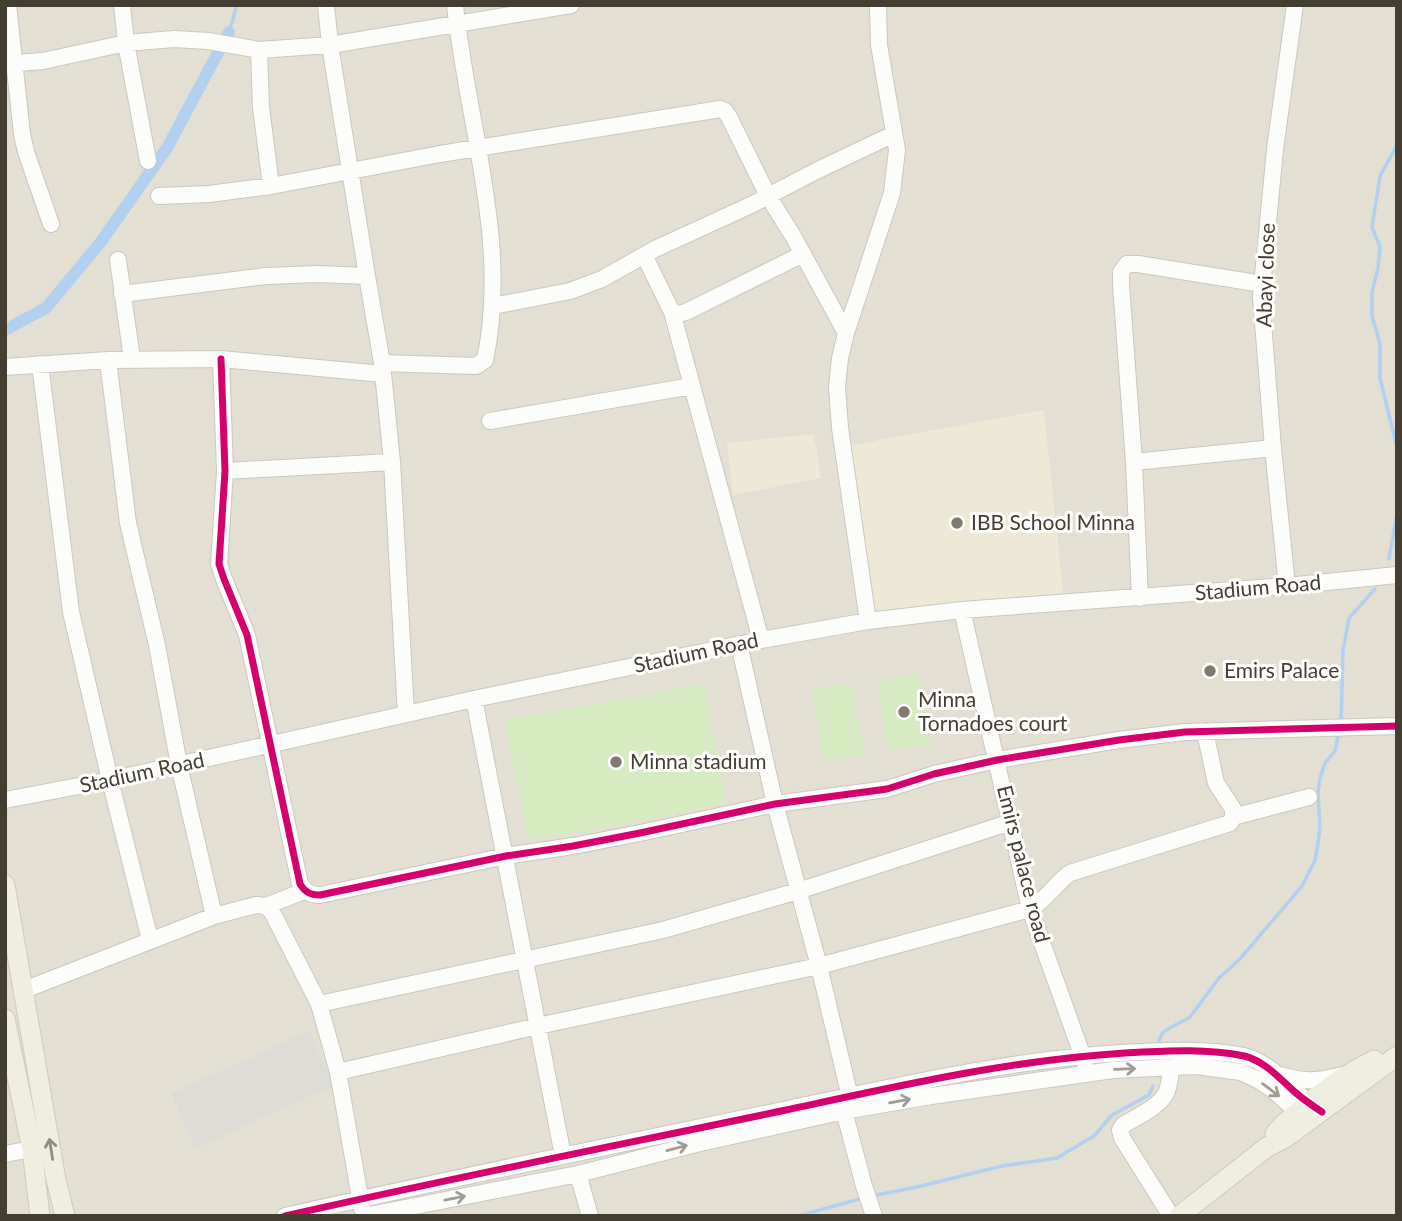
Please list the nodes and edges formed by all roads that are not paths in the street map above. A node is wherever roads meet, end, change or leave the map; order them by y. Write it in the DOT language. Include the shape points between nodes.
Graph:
graph roads {
  1 [pos="8,5"];
  2 [pos="122,5"];
  3 [pos="326,5"];
  4 [pos="455,5"];
  5 [pos="571,5"];
  6 [pos="878,5"];
  7 [pos="1295,5"];
  8 [pos="457,23"];
  9 [pos="126,43"];
  10 [pos="330,45"];
  11 [pos="259,50"];
  12 [pos="10,64"];
  13 [pos="894,134"];
  14 [pos="478,149"];
  15 [pos="148,161"];
  16 [pos="350,170"];
  17 [pos="271,186"];
  18 [pos="159,196"];
  19 [pos="768,196"];
  20 [pos="51,225"];
  21 [pos="803,254"];
  22 [pos="644,256"];
  23 [pos="118,260"];
  24 [pos="367,276"];
  25 [pos="1262,284"];
  26 [pos="122,294"];
  27 [pos="493,306"];
  28 [pos="672,312"];
  29 [pos="846,333"];
  30 [pos="132,359"];
  31 [pos="221,359"];
  32 [pos="108,360"];
  33 [pos="40,363"];
  34 [pos="5,367"];
  35 [pos="383,368"];
  36 [pos="692,386"];
  37 [pos="490,421"];
  38 [pos="1273,448"];
  39 [pos="391,462"];
  40 [pos="1134,462"];
  41 [pos="225,471"];
  42 [pos="1397,575"];
  43 [pos="1287,586"];
  44 [pos="1140,598"];
  45 [pos="962,610"];
  46 [pos="868,621"];
  47 [pos="761,640"];
  48 [pos="739,644"];
  49 [pos="474,699"];
  50 [pos="406,714"];
  51 [pos="1397,726"];
  52 [pos="1205,732"];
  53 [pos="272,743"];
  54 [pos="997,760"];
  55 [pos="179,765"];
  56 [pos="110,780"];
  57 [pos="1309,797"];
  58 [pos="5,800"];
  59 [pos="775,804"];
  60 [pos="1233,817"];
  61 [pos="1011,822"];
  62 [pos="506,856"];
  63 [pos="5,886"];
  64 [pos="304,891"];
  65 [pos="798,891"];
  66 [pos="266,906"];
  67 [pos="1030,909"];
  68 [pos="214,916"];
  69 [pos="150,940"];
  70 [pos="525,961"];
  71 [pos="819,966"];
  72 [pos="24,990"];
  73 [pos="319,1004"];
  74 [pos="5,1019"];
  75 [pos="538,1026"];
  76 [pos="1397,1054"];
  77 [pos="1083,1056"];
  78 [pos="1171,1068"];
  79 [pos="338,1072"];
  80 [pos="1087,1074"];
  81 [pos="1276,1074"];
  82 [pos="1346,1075"];
  83 [pos="847,1104"];
  84 [pos="1309,1112"];
  85 [pos="32,1149"];
  86 [pos="5,1154"];
  87 [pos="563,1156"];
  88 [pos="578,1174"];
  89 [pos="360,1199"];
  90 [pos="873,1214"];
  91 [pos="40,1216"];
  92 [pos="65,1216"];
  93 [pos="285,1216"];
  94 [pos="364,1216"];
  95 [pos="590,1216"];
  96 [pos="1171,1216"];
  97 [pos="1179,1216"];
  1 -- 12 [label="street"];
  2 -- 9 [label="street"];
  3 -- 10 [label="street"];
  4 -- 8 [label="street"];
  5 -- 8 [label="street"];
  6 -- 13 [label="street" via="879,45"];
  7 -- 25 [label="street, Abayi close"];
  8 -- 10 [label="street"];
  8 -- 14 [label="street"];
  9 -- 11 [label="street" via="183,39"];
  9 -- 12 [label="street"];
  9 -- 15 [label="street"];
  10 -- 11 [label="street"];
  10 -- 16 [label="street"];
  11 -- 17 [label="street"];
  12 -- 20 [label="street" via="26,152"];
  13 -- 19 [label="street"];
  13 -- 29 [label="street" via="897,150 892,193"];
  14 -- 16 [label="street"];
  14 -- 19 [label="street" via="720,109 729,117"];
  14 -- 27 [label="street" via="492,258"];
  16 -- 17 [label="street"];
  16 -- 24 [label="street"];
  17 -- 18 [label="street"];
  19 -- 21 [label="street"];
  19 -- 22 [label="street"];
  21 -- 28 [label="street" via="686,312"];
  21 -- 29 [label="street"];
  22 -- 27 [label="street" via="570,291"];
  22 -- 28 [label="street"];
  23 -- 26 [label="street"];
  24 -- 26 [label="street" via="266,275"];
  24 -- 35 [label="street"];
  25 -- 38 [label="street, Abayi close"];
  25 -- 40 [label="street" via="1138,264 1127,264 1121,272"];
  26 -- 30 [label="street"];
  27 -- 35 [label="street" via="485,360 476,366"];
  28 -- 36 [label="street"];
  29 -- 46 [label="street" via="837,387 840,428"];
  30 -- 31 [label="street"];
  30 -- 32 [label="street"];
  31 -- 35 [label="street"];
  31 -- 41 [label="street"];
  32 -- 33 [label="street"];
  32 -- 55 [label="street" via="128,523"];
  33 -- 34 [label="street"];
  33 -- 56 [label="street" via="71,612"];
  35 -- 39 [label="street"];
  36 -- 37 [label="street"];
  36 -- 47 [label="street"];
  38 -- 40 [label="street"];
  38 -- 43 [label="street, Abayi close"];
  39 -- 41 [label="street"];
  39 -- 50 [label="street"];
  40 -- 44 [label="street"];
  41 -- 53 [label="street" via="219,564 247,635"];
  42 -- 43 [label="street, Stadium Road"];
  43 -- 44 [label="street, Stadium Road"];
  44 -- 45 [label="street, Stadium Road"];
  45 -- 46 [label="street, Stadium Road"];
  45 -- 54 [label="street, Emirs palace road"];
  46 -- 47 [label="street, Stadium Road"];
  47 -- 48 [label="street, Stadium Road"];
  48 -- 49 [label="street, Stadium Road"];
  48 -- 59 [label="street"];
  49 -- 50 [label="street, Stadium Road"];
  49 -- 62 [label="street"];
  50 -- 53 [label="street, Stadium Road"];
  51 -- 52 [label="street"];
  52 -- 54 [label="street" via="1119,740"];
  52 -- 60 [label="street" via="1216,783 1233,809"];
  53 -- 55 [label="street, Stadium Road"];
  53 -- 64 [label="street"];
  54 -- 59 [label="street" via="887,789"];
  54 -- 61 [label="street, Emirs palace road"];
  55 -- 56 [label="street, Stadium Road"];
  55 -- 68 [label="street"];
  56 -- 58 [label="street, Stadium Road"];
  56 -- 69 [label="street"];
  57 -- 60 [label="street"];
  59 -- 62 [label="street"];
  59 -- 65 [label="street"];
  60 -- 67 [label="street" via="1222,827 1070,873"];
  61 -- 65 [label="street"];
  61 -- 67 [label="street, Emirs palace road"];
  62 -- 64 [label="street" via="320,895"];
  62 -- 70 [label="street"];
  63 -- 72 [label="main road"];
  64 -- 66 [label="street"];
  65 -- 70 [label="street" via="663,930"];
  65 -- 71 [label="street"];
  66 -- 68 [label="street"];
  66 -- 73 [label="street"];
  67 -- 71 [label="street"];
  67 -- 77 [label="street, Emirs palace road"];
  68 -- 69 [label="street"];
  69 -- 72 [label="street"];
  70 -- 73 [label="street"];
  70 -- 75 [label="street"];
  71 -- 75 [label="street"];
  71 -- 83 [label="street"];
  92 -- 72 [label="main road, one-way"];
  73 -- 79 [label="street"];
  74 -- 85 [label="main road"];
  75 -- 79 [label="street"];
  75 -- 87 [label="street"];
  76 -- 82 [label="main road" via="1387,1054"];
  76 -- 84 [label="main road" via="1346,1092"];
  77 -- 80 [label="street, Emirs palace road"];
  77 -- 81 [label="street" via="1213,1053 1244,1056"];
  77 -- 83 [label="street" via="1027,1063"];
  80 -- 78 [label="street, one-way"];
  78 -- 84 [label="street, one-way" via="1196,1066 1241,1073"];
  78 -- 96 [label="street" via="1165,1095 1120,1130"];
  79 -- 89 [label="street"];
  83 -- 80 [label="street, one-way"];
  81 -- 82 [label="street" via="1299,1081"];
  81 -- 84 [label="street"];
  82 -- 84 [label="main road"];
  83 -- 87 [label="street"];
  88 -- 83 [label="street, one-way"];
  83 -- 90 [label="street"];
  84 -- 97 [label="main road" via="1285,1138"];
  85 -- 86 [label="street"];
  85 -- 91 [label="main road"];
  87 -- 89 [label="street"];
  94 -- 88 [label="street, one-way"];
  88 -- 95 [label="street"];
  89 -- 93 [label="street"];
  89 -- 94 [label="street"];
}
